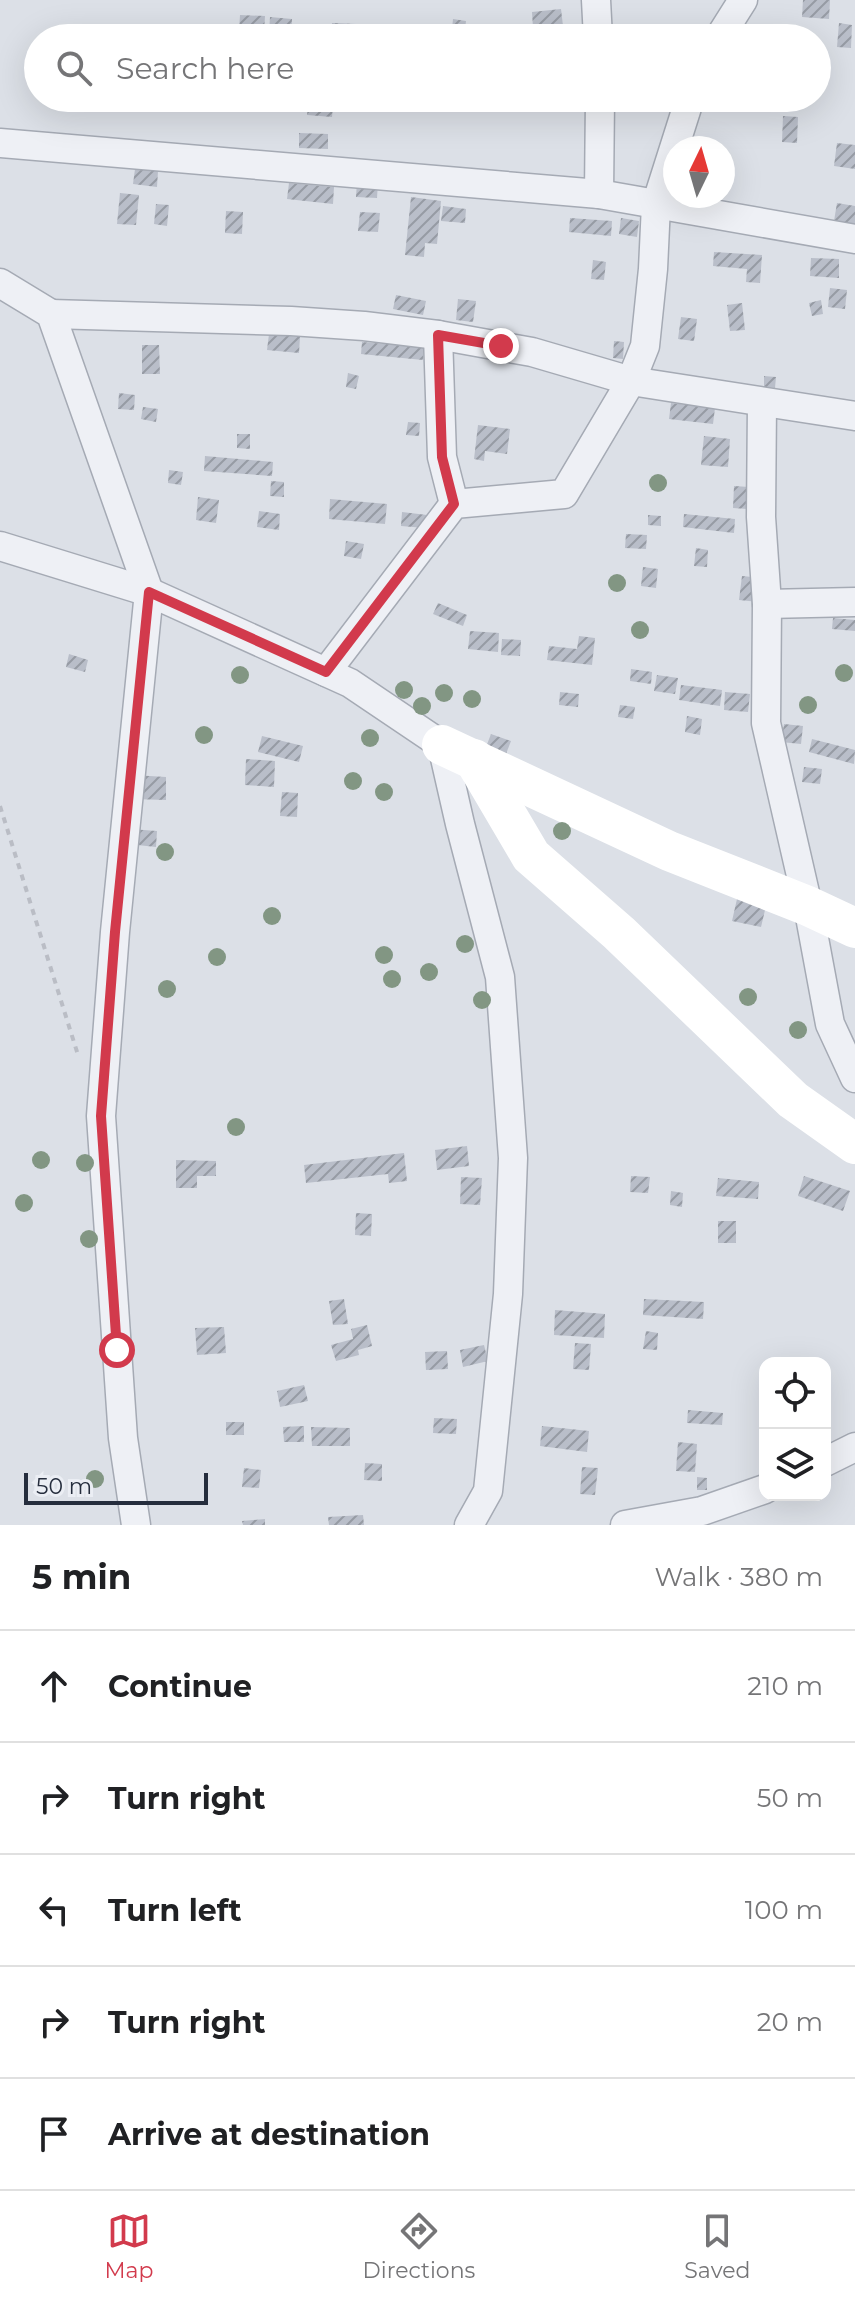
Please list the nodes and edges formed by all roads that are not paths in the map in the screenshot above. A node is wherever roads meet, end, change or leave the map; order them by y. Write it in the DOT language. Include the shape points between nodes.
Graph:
graph roads {
  1 [pos="596,0"];
  2 [pos="743,0"];
  3 [pos="597,24"];
  4 [pos="728,24"];
  5 [pos="600,112"];
  6 [pos="686,112"];
  7 [pos="0,143"];
  8 [pos="599,194"];
  9 [pos="656,205"];
  10 [pos="855,239"];
  11 [pos="0,283"];
  12 [pos="51,314"];
  13 [pos="438,335"];
  14 [pos="631,381"];
  15 [pos="762,403"];
  16 [pos="855,416"];
  17 [pos="454,504"];
  18 [pos="0,546"];
  19 [pos="149,592"];
  20 [pos="855,602"];
  21 [pos="767,604"];
  22 [pos="326,672"];
  23 [pos="458,752"];
  24 [pos="808,906"];
  25 [pos="855,928"];
  26 [pos="855,1078"];
  27 [pos="855,1144"];
  28 [pos="855,1447"];
  29 [pos="831,1459"];
  30 [pos="759,1491"];
  31 [pos="136,1525"];
  32 [pos="469,1525"];
  33 [pos="625,1525"];
  1 -- 3 [label="street"];
  2 -- 4 [label="street"];
  5 -- 8 [label="street"];
  6 -- 9 [label="street"];
  7 -- 8 [label="street"];
  8 -- 9 [label="street"];
  9 -- 10 [label="street"];
  9 -- 14 [label="street" via="645,346"];
  11 -- 12 [label="street"];
  12 -- 13 [label="street" via="291,321"];
  12 -- 19 [label="street"];
  13 -- 14 [label="street" via="532,352"];
  13 -- 17 [label="street" via="442,457"];
  14 -- 15 [label="street"];
  14 -- 17 [label="street" via="564,494"];
  15 -- 16 [label="street"];
  15 -- 21 [label="street"];
  17 -- 22 [label="street"];
  18 -- 19 [label="street"];
  19 -- 22 [label="street"];
  19 -- 31 [label="street" via="101,1116 123,1438"];
  20 -- 21 [label="street"];
  21 -- 24 [label="street" via="766,723"];
  22 -- 23 [label="street"];
  23 -- 24 [label="street" via="669,851"];
  23 -- 27 [label="street" via="531,856 793,1100"];
  23 -- 32 [label="street" via="460,824 500,977 513,1158 508,1294 488,1491"];
  24 -- 25 [label="street"];
  24 -- 26 [label="street" via="830,1024"];
  28 -- 29 [label="street"];
  30 -- 33 [label="street" via="702,1511"];
}
